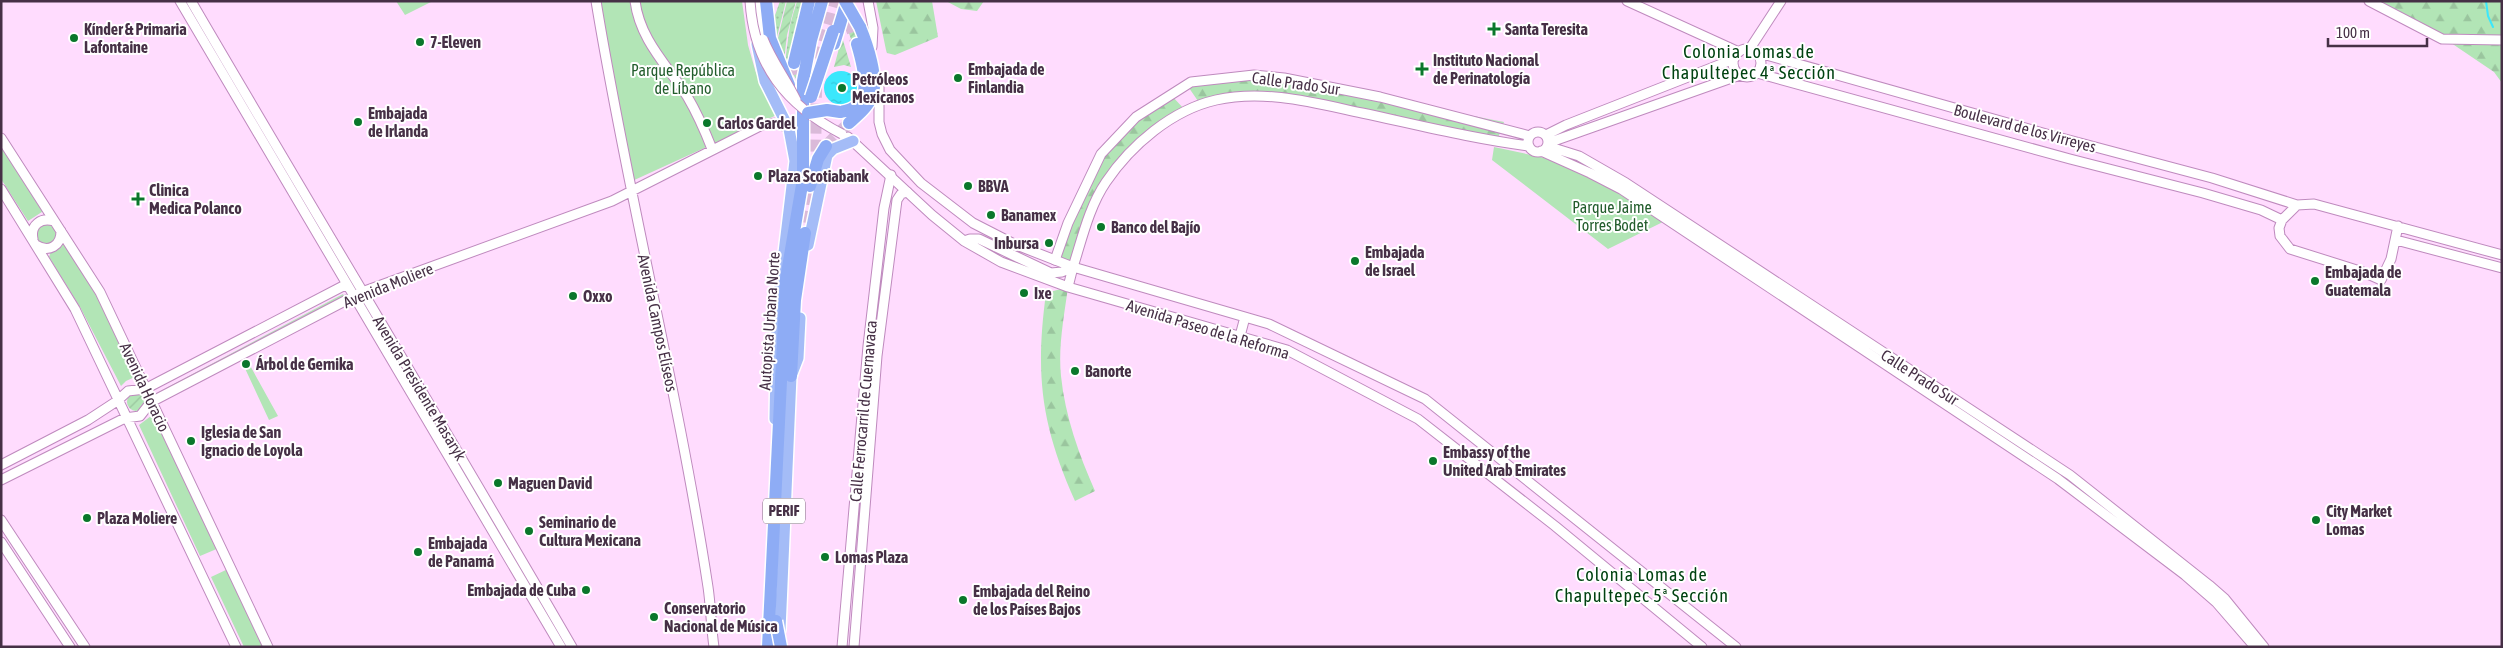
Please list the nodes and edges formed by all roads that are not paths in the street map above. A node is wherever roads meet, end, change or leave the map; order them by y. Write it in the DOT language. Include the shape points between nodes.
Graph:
graph roads {
  1 [pos="180,1"];
  2 [pos="191,1"];
  3 [pos="596,1"];
  4 [pos="635,1"];
  5 [pos="750,1"];
  6 [pos="757,1"];
  7 [pos="766,1"];
  8 [pos="809,1"];
  9 [pos="822,1"];
  10 [pos="830,1"];
  11 [pos="845,1"];
  12 [pos="852,1"];
  13 [pos="868,1"];
  14 [pos="1627,1"];
  15 [pos="1780,1"];
  16 [pos="2369,1"];
  17 [pos="2502,40"];
  18 [pos="760,42"];
  19 [pos="856,44"];
  20 [pos="872,48"];
  21 [pos="1750,50"];
  22 [pos="1736,56"];
  23 [pos="794,63"];
  24 [pos="1757,73"];
  25 [pos="1740,75"];
  26 [pos="822,80"];
  27 [pos="790,86"];
  28 [pos="811,96"];
  29 [pos="797,103"];
  30 [pos="808,113"];
  31 [pos="846,128"];
  32 [pos="789,129"];
  33 [pos="1530,136"];
  34 [pos="1,138"];
  35 [pos="853,141"];
  36 [pos="1546,144"];
  37 [pos="826,146"];
  38 [pos="1530,146"];
  39 [pos="712,149"];
  40 [pos="800,168"];
  41 [pos="891,176"];
  42 [pos="810,186"];
  43 [pos="1,189"];
  44 [pos="630,190"];
  45 [pos="907,192"];
  46 [pos="2297,205"];
  47 [pos="2282,220"];
  48 [pos="54,221"];
  49 [pos="2398,226"];
  50 [pos="61,231"];
  51 [pos="805,233"];
  52 [pos="2396,240"];
  53 [pos="34,242"];
  54 [pos="2502,255"];
  55 [pos="1055,260"];
  56 [pos="1073,267"];
  57 [pos="2502,268"];
  58 [pos="1050,277"];
  59 [pos="347,284"];
  60 [pos="1068,287"];
  61 [pos="358,294"];
  62 [pos="872,314"];
  63 [pos="883,315"];
  64 [pos="1246,317"];
  65 [pos="1282,330"];
  66 [pos="1240,336"];
  67 [pos="1274,346"];
  68 [pos="791,376"];
  69 [pos="145,388"];
  70 [pos="117,402"];
  71 [pos="151,402"];
  72 [pos="125,418"];
  73 [pos="775,424"];
  74 [pos="1,465"];
  75 [pos="1,480"];
  76 [pos="1,520"];
  77 [pos="853,523"];
  78 [pos="866,523"];
  79 [pos="1,542"];
  80 [pos="2252,636"];
  81 [pos="70,647"];
  82 [pos="85,647"];
  83 [pos="236,647"];
  84 [pos="268,647"];
  85 [pos="561,647"];
  86 [pos="572,647"];
  87 [pos="714,647"];
  88 [pos="764,647"];
  89 [pos="768,647"];
  90 [pos="779,647"];
  91 [pos="842,647"];
  92 [pos="854,647"];
  93 [pos="1702,647"];
  94 [pos="1736,647"];
  95 [pos="2254,647"];
  96 [pos="2264,647"];
  1 -- 59 [label="street, Avenida Presidente Masaryk"];
  2 -- 61 [label="street, Avenida Presidente Masaryk"];
  3 -- 44 [label="street, Avenida Campos Elíseos"];
  4 -- 39 [label="street" via="649,42 687,96"];
  5 -- 18 [label="street, bridge"];
  6 -- 18 [label="street"];
  7 -- 27 [label="highway, bridge" via="770,38"];
  8 -- 23 [label="highway"];
  9 -- 89 [label="highway, Autopista Urbana Norte" via="803,81 803,179 786,279"];
  10 -- 28 [label="highway, Autopista Urbana Norte, bridge" via="816,53"];
  11 -- 26 [label="highway"];
  11 -- 28 [label="highway, bridge"];
  11 -- 31 [label="highway, bridge" via="864,36 871,63 873,95"];
  12 -- 20 [label="street, Avenida Paseo de la Reforma" via="865,25"];
  13 -- 20 [label="street" via="873,28"];
  14 -- 22 [label="street"];
  15 -- 21 [label="street"];
  16 -- 17 [label="street" via="2442,39"];
  18 -- 27 [label="street, bridge"];
  18 -- 29 [label="street, bridge" via="775,82"];
  18 -- 32 [label="highway, bridge" via="765,81"];
  19 -- 30 [label="highway, bridge" via="864,79 864,97 849,110"];
  20 -- 55 [label="street, Avenida Paseo de la Reforma" via="880,83 880,128 890,150 929,190 973,223"];
  21 -- 22 [label="street"];
  21 -- 24 [label="street" via="1760,60"];
  21 -- 46 [label="street, Boulevard de los Virreyes" via="2212,178"];
  22 -- 25 [label="street" via="1734,68"];
  22 -- 36 [label="street" via="1566,125"];
  24 -- 25 [label="street" via="1749,77"];
  24 -- 47 [label="street, Boulevard de los Virreyes" via="2203,193 2261,210"];
  25 -- 36 [label="street"];
  27 -- 29 [label="street, bridge"];
  28 -- 42 [label="highway, Autopista Urbana Norte, bridge"];
  29 -- 30 [label="street, bridge"];
  30 -- 31 [label="street, bridge"];
  31 -- 35 [label="street"];
  32 -- 39 [label="street, Avenida Moliere" via="778,123 767,123"];
  32 -- 73 [label="highway" via="795,161 780,269"];
  33 -- 36 [label="street, Calle Prado Sur" via="1538,132"];
  33 -- 38 [label="street"];
  33 -- 55 [label="street, Calle Prado Sur" via="1380,96 1284,78 1254,75 1191,82 1136,117 1101,154 1068,223"];
  34 -- 48 [label="street, Avenida Horacio"];
  35 -- 41 [label="street"];
  35 -- 68 [label="highway" via="827,155 804,264 798,358"];
  36 -- 38 [label="street, Calle Prado Sur" via="1533,150"];
  36 -- 80 [label="street, Calle Prado Sur" via="1621,189 2124,523 2152,544"];
  37 -- 42 [label="highway" via="818,159"];
  38 -- 56 [label="street, Calle Prado Sur" via="1487,141 1296,99 1255,96 1218,99 1189,110 1152,131 1106,182 1093,207"];
  39 -- 44 [label="street, Avenida Moliere"];
  40 -- 73 [label="highway" via="785,266"];
  41 -- 45 [label="street"];
  41 -- 62 [label="street, Calle Ferrocarril de Cuernavaca" via="884,208"];
  42 -- 90 [label="highway, Autopista Urbana Norte, bridge" via="792,288 776,621"];
  43 -- 53 [label="street, Avenida Horacio"];
  44 -- 61 [label="street, Avenida Moliere" via="612,201"];
  44 -- 87 [label="street, Avenida Campos Elíseos" via="683,444 708,589"];
  45 -- 58 [label="street, Avenida Paseo de la Reforma" via="964,241 978,239"];
  45 -- 63 [label="street, Calle Ferrocarril de Cuernavaca" via="897,200"];
  46 -- 47 [label="street"];
  46 -- 49 [label="street, Boulevard de los Virreyes" via="2314,204"];
  47 -- 52 [label="street" via="2280,236 2290,249 2381,280"];
  48 -- 50 [label="street, Avenida Horacio"];
  48 -- 53 [label="street" via="37,223 32,230"];
  49 -- 52 [label="street"];
  49 -- 54 [label="street"];
  50 -- 53 [label="street" via="59,241 52,248 45,249"];
  50 -- 69 [label="street, Avenida Horacio" via="100,292"];
  51 -- 68 [label="highway" via="797,283"];
  52 -- 57 [label="street"];
  53 -- 70 [label="street, Avenida Horacio" via="75,309"];
  55 -- 56 [label="street, Avenida Paseo de la Reforma"];
  55 -- 58 [label="street, Calle Prado Sur"];
  56 -- 58 [label="street"];
  56 -- 60 [label="street, Calle Prado Sur"];
  56 -- 64 [label="street, Avenida Paseo de la Reforma"];
  58 -- 60 [label="street, Avenida Paseo de la Reforma"];
  59 -- 61 [label="street, Avenida Presidente Masaryk"];
  59 -- 69 [label="street, Avenida Moliere"];
  60 -- 66 [label="street, Avenida Paseo de la Reforma"];
  61 -- 71 [label="street, Avenida Moliere"];
  61 -- 85 [label="street, Avenida Presidente Masaryk"];
  61 -- 86 [label="street, Avenida Presidente Masaryk" via="492,507"];
  62 -- 63 [label="street"];
  62 -- 77 [label="street, Calle Ferrocarril de Cuernavaca"];
  63 -- 78 [label="street, Calle Ferrocarril de Cuernavaca" via="877,356"];
  64 -- 65 [label="street, Avenida Paseo de la Reforma"];
  64 -- 66 [label="street"];
  65 -- 67 [label="street"];
  65 -- 94 [label="street, Avenida Paseo de la Reforma" via="1430,402"];
  66 -- 67 [label="street, Avenida Paseo de la Reforma"];
  67 -- 93 [label="street, Avenida Paseo de la Reforma" via="1418,419"];
  68 -- 90 [label="highway, PERIF"];
  69 -- 70 [label="street, Avenida Moliere" via="128,391"];
  69 -- 71 [label="street, Avenida Horacio"];
  70 -- 72 [label="street, Avenida Horacio"];
  70 -- 74 [label="street, Avenida Moliere"];
  71 -- 72 [label="street, Avenida Moliere" via="140,416"];
  71 -- 84 [label="street, Avenida Horacio"];
  72 -- 75 [label="street, Avenida Moliere"];
  72 -- 83 [label="street, Avenida Horacio"];
  73 -- 88 [label="highway, PERIF"];
  76 -- 82 [label="street"];
  77 -- 78 [label="street"];
  77 -- 91 [label="street, Calle Ferrocarril de Cuernavaca"];
  78 -- 92 [label="street, Calle Ferrocarril de Cuernavaca"];
  79 -- 81 [label="street"];
  80 -- 95 [label="street, Calle Prado Sur"];
  80 -- 96 [label="street, Calle Prado Sur"];
}
